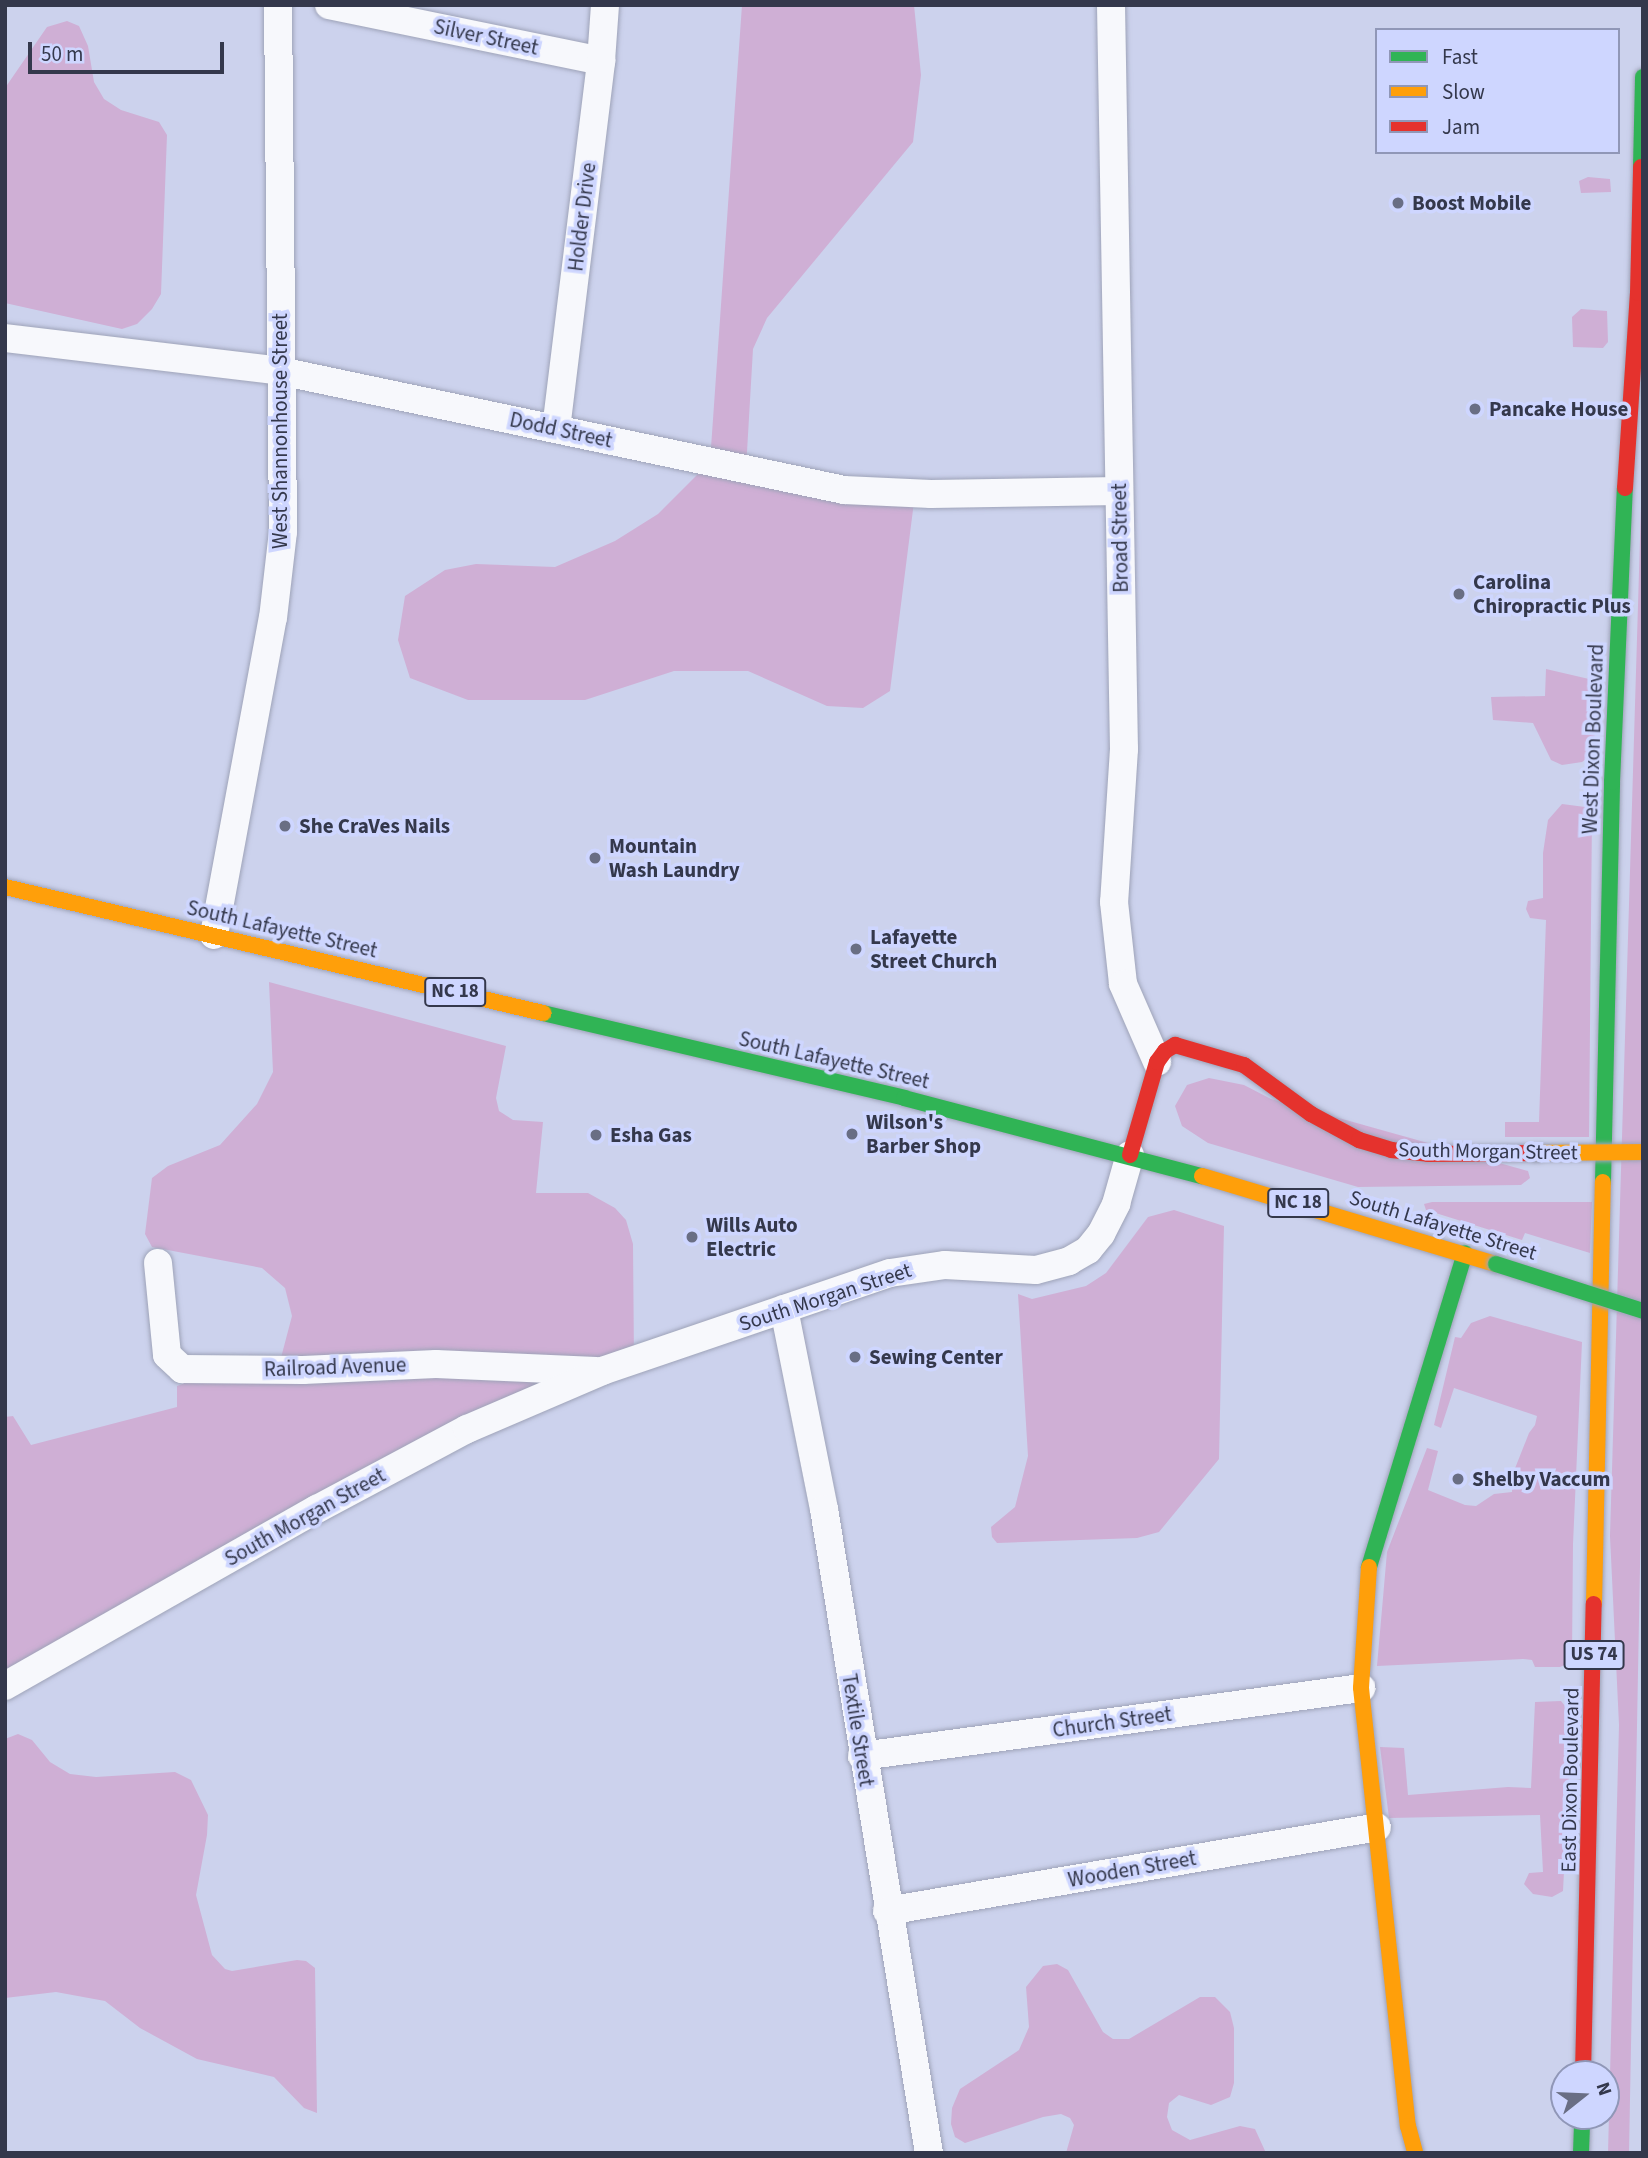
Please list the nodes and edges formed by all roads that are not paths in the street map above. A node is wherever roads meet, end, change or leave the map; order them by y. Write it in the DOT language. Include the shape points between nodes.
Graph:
graph roads {
  1 [pos="278,5"];
  2 [pos="329,5"];
  3 [pos="604,5"];
  4 [pos="1111,5"];
  5 [pos="601,61"];
  6 [pos="1643,77"];
  7 [pos="5,338"];
  8 [pos="280,371"];
  9 [pos="556,429"];
  10 [pos="1119,491"];
  11 [pos="5,887"];
  12 [pos="214,935"];
  13 [pos="1157,1062"];
  14 [pos="1643,1152"];
  15 [pos="1130,1155"];
  16 [pos="1602,1236"];
  17 [pos="1465,1253"];
  18 [pos="158,1263"];
  19 [pos="785,1309"];
  20 [pos="1643,1311"];
  21 [pos="603,1371"];
  22 [pos="5,1686"];
  23 [pos="1361,1688"];
  24 [pos="862,1756"];
  25 [pos="1377,1827"];
  26 [pos="887,1911"];
  27 [pos="1583,2060"];
  28 [pos="1582,2130"];
  29 [pos="929,2153"];
  30 [pos="1416,2153"];
  31 [pos="1581,2153"];
  1 -- 8 [label="street, West Shannonhouse Street"];
  2 -- 5 [label="street, Silver Street"];
  3 -- 5 [label="street, Holder Drive"];
  4 -- 10 [label="street, Broad Street"];
  5 -- 9 [label="street, Holder Drive"];
  6 -- 16 [label="main road, West Dixon Boulevard / US 74" via="1638,293 1616,656"];
  7 -- 8 [label="street, Dodd Street"];
  8 -- 9 [label="street, Dodd Street"];
  8 -- 12 [label="street, West Shannonhouse Street" via="283,532 273,618"];
  9 -- 10 [label="street, Dodd Street" via="844,490 931,494"];
  10 -- 13 [label="street, Broad Street" via="1124,749 1114,902 1117,955 1129,1002"];
  11 -- 12 [label="main road, South Lafayette Street / NC 18"];
  12 -- 15 [label="main road, South Lafayette Street / NC 18"];
  13 -- 14 [label="main road, South Morgan Street, bridge" via="1175,1045 1244,1065 1311,1114 1359,1140 1391,1150 1428,1154"];
  13 -- 15 [label="main road, South Morgan Street"];
  15 -- 17 [label="main road, South Lafayette Street / NC 18"];
  15 -- 19 [label="street, South Morgan Street" via="1116,1205 1101,1234 1088,1250 1069,1261 1036,1270 915,1268"];
  16 -- 27 [label="main road, East Dixon Boulevard / US 74"];
  17 -- 20 [label="main road, South Lafayette Street / NC 18, bridge"];
  17 -- 23 [label="main road" via="1368,1571"];
  18 -- 21 [label="street, Railroad Avenue" via="167,1355 182,1369 436,1364"];
  19 -- 21 [label="street, South Morgan Street"];
  19 -- 24 [label="street, Textile Street" via="824,1509"];
  21 -- 22 [label="street, South Morgan Street" via="467,1429"];
  23 -- 24 [label="street, Church Street"];
  23 -- 25 [label="main road"];
  24 -- 26 [label="street, Textile Street"];
  25 -- 26 [label="street, Wooden Street"];
  25 -- 30 [label="main road" via="1408,2126"];
  26 -- 29 [label="street, Textile Street"];
  28 -- 31 [label="main road"];
}
